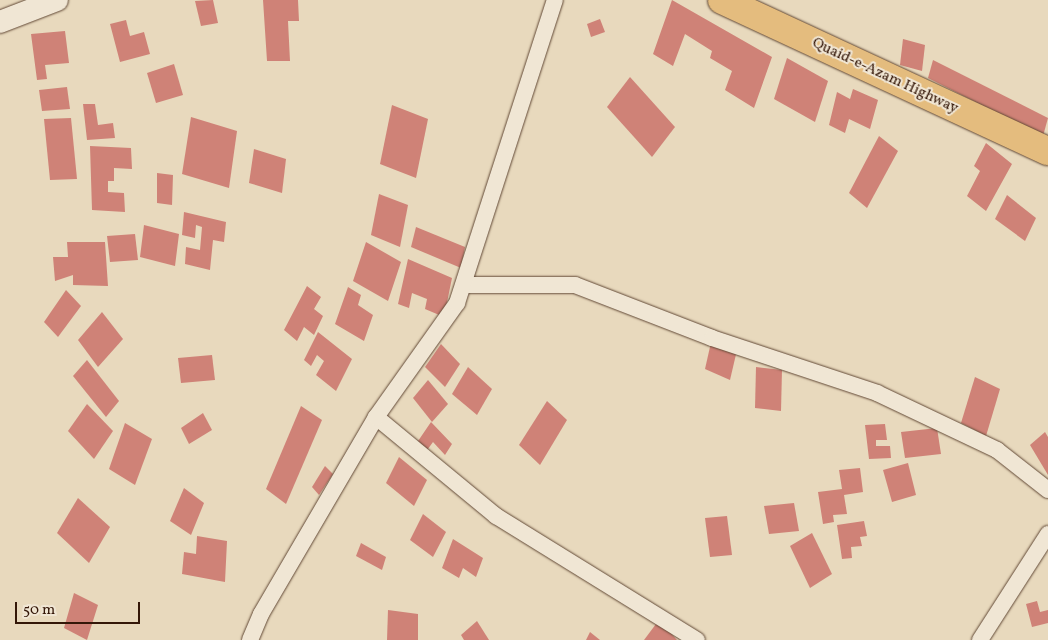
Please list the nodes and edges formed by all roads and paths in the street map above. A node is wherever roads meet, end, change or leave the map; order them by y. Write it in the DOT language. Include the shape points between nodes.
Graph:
graph roads {
  1 [pos="57,0"];
  2 [pos="555,0"];
  3 [pos="722,0"];
  4 [pos="0,22"];
  5 [pos="1048,151"];
  6 [pos="466,285"];
  7 [pos="376,417"];
  8 [pos="1048,490"];
  9 [pos="1048,534"];
  10 [pos="250,640"];
  11 [pos="697,640"];
  12 [pos="980,640"];
  1 -- 4 [label="main road"];
  2 -- 6 [label="street"];
  3 -- 5 [label="highway, Quaid-e-Azam Highway"];
  6 -- 7 [label="street"];
  6 -- 8 [label="street" via="575,284 712,338 877,393 997,450"];
  7 -- 10 [label="street" via="261,614"];
  7 -- 11 [label="street" via="496,516"];
  9 -- 12 [label="street"];
}
